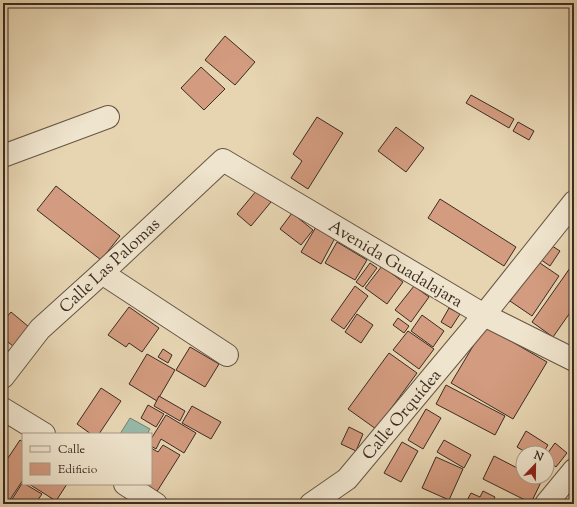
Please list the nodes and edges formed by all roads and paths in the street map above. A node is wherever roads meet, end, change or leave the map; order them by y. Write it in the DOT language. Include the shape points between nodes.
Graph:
graph roads {
  1 [pos="108,116"];
  2 [pos="3,156"];
  3 [pos="222,160"];
  4 [pos="574,202"];
  5 [pos="102,273"];
  6 [pos="484,315"];
  7 [pos="227,355"];
  8 [pos="574,360"];
  9 [pos="3,377"];
  10 [pos="3,409"];
  11 [pos="42,433"];
  12 [pos="574,470"];
  13 [pos="123,485"];
  14 [pos="125,485"];
  15 [pos="125,504"];
  16 [pos="156,504"];
  17 [pos="311,504"];
  18 [pos="546,504"];
  1 -- 2 [label="street"];
  3 -- 5 [label="street, Calle Las Palomas"];
  3 -- 6 [label="street, Avenida Guadalajara"];
  4 -- 6 [label="street, Calle Orquídea"];
  5 -- 7 [label="street"];
  5 -- 9 [label="street, Calle Las Palomas" via="40,329"];
  6 -- 8 [label="street, Avenida Guadalajara"];
  6 -- 17 [label="street, Calle Orquídea" via="347,479"];
  10 -- 11 [label="street"];
  12 -- 18 [label="street"];
  13 -- 15 [label="street"];
  14 -- 16 [label="street"];
}
